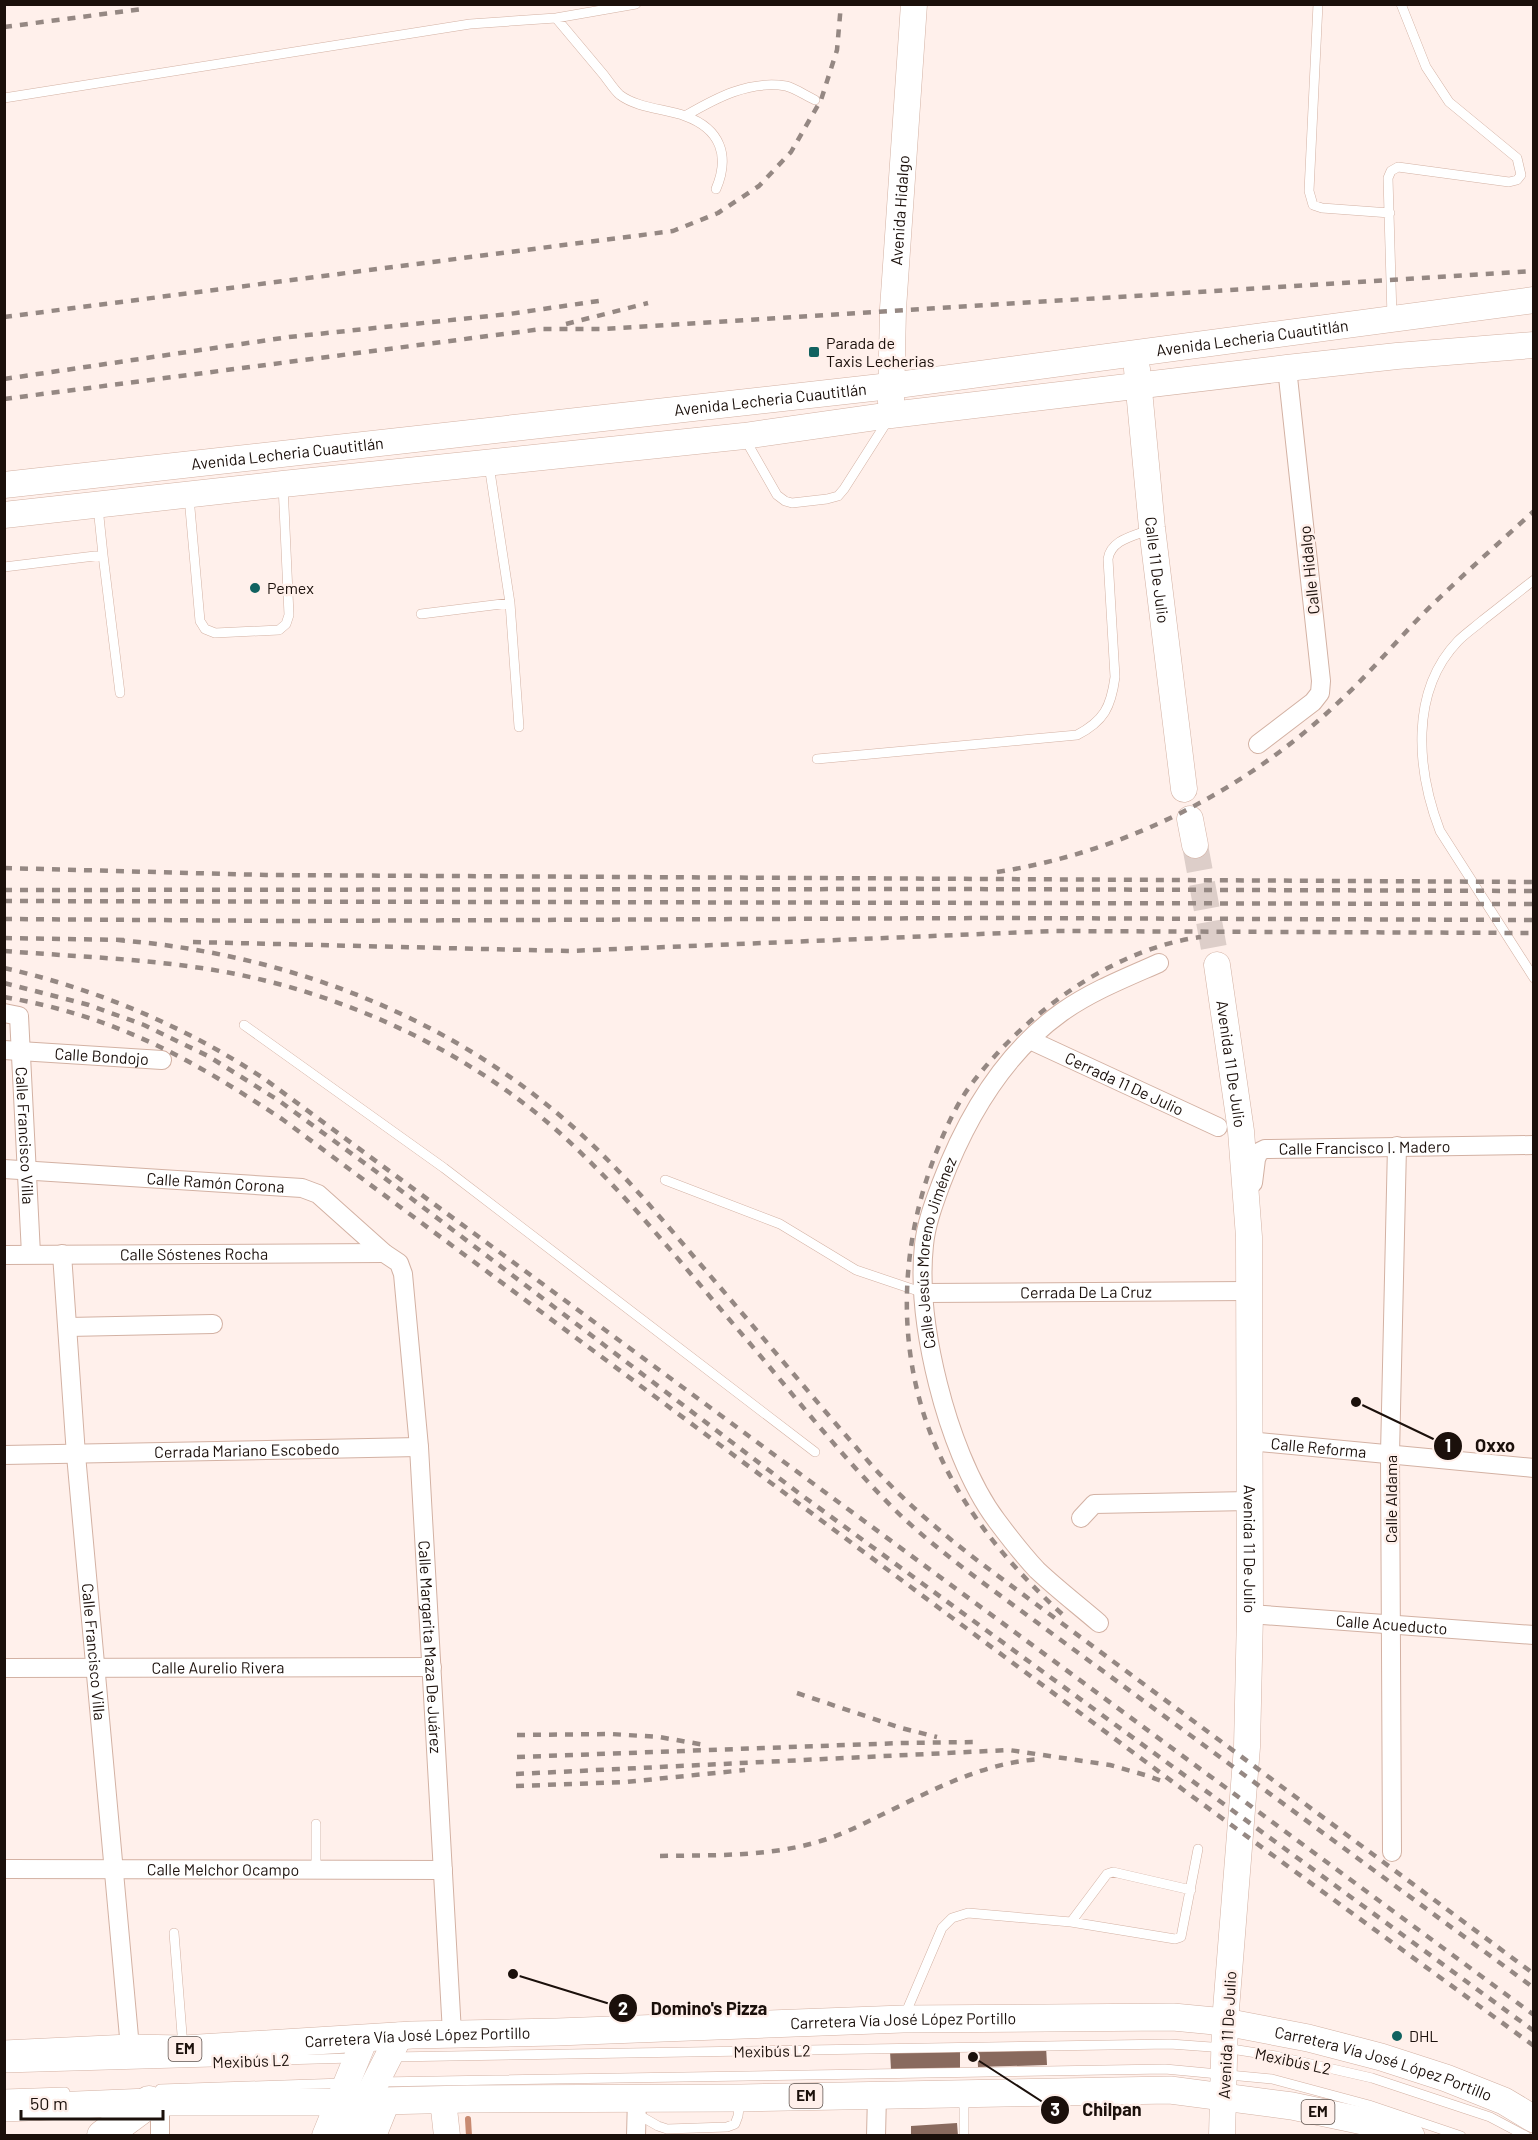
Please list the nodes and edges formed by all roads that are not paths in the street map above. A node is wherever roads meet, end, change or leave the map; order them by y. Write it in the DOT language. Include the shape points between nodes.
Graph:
graph roads {
  1 [pos="636,4"];
  2 [pos="914,4"];
  3 [pos="1318,4"];
  4 [pos="1401,4"];
  5 [pos="556,18"];
  6 [pos="4,98"];
  7 [pos="815,100"];
  8 [pos="685,116"];
  9 [pos="716,189"];
  10 [pos="1390,213"];
  11 [pos="1533,300"];
  12 [pos="1392,320"];
  13 [pos="1533,345"];
  14 [pos="1135,353"];
  15 [pos="1397,356"];
  16 [pos="1287,368"];
  17 [pos="1139,385"];
  18 [pos="890,386"];
  19 [pos="891,416"];
  20 [pos="744,436"];
  21 [pos="489,462"];
  22 [pos="283,484"];
  23 [pos="4,485"];
  24 [pos="189,494"];
  25 [pos="98,505"];
  26 [pos="4,515"];
  27 [pos="1152,528"];
  28 [pos="103,555"];
  29 [pos="4,567"];
  30 [pos="1533,580"];
  31 [pos="510,603"];
  32 [pos="421,614"];
  33 [pos="120,693"];
  34 [pos="519,727"];
  35 [pos="1258,744"];
  36 [pos="817,759"];
  37 [pos="1184,789"];
  38 [pos="1190,819"];
  39 [pos="1195,845"];
  40 [pos="1159,963"];
  41 [pos="1217,965"];
  42 [pos="1533,978"];
  43 [pos="12,1015"];
  44 [pos="244,1025"];
  45 [pos="1030,1040"];
  46 [pos="12,1050"];
  47 [pos="162,1060"];
  48 [pos="1218,1127"];
  49 [pos="1533,1145"];
  50 [pos="1397,1146"];
  51 [pos="4,1169"];
  52 [pos="26,1170"];
  53 [pos="665,1180"];
  54 [pos="1248,1214"];
  55 [pos="31,1254"];
  56 [pos="62,1254"];
  57 [pos="4,1255"];
  58 [pos="391,1258"];
  59 [pos="1248,1291"];
  60 [pos="924,1293"];
  61 [pos="213,1324"];
  62 [pos="68,1327"];
  63 [pos="1249,1441"];
  64 [pos="420,1447"];
  65 [pos="815,1452"];
  66 [pos="1390,1454"];
  67 [pos="4,1455"];
  68 [pos="76,1455"];
  69 [pos="1533,1468"];
  70 [pos="1249,1502"];
  71 [pos="1081,1518"];
  72 [pos="1250,1614"];
  73 [pos="1098,1623"];
  74 [pos="1392,1624"];
  75 [pos="1533,1635"];
  76 [pos="432,1666"];
  77 [pos="96,1667"];
  78 [pos="4,1668"];
  79 [pos="316,1824"];
  80 [pos="1198,1849"];
  81 [pos="1392,1852"];
  82 [pos="4,1869"];
  83 [pos="115,1869"];
  84 [pos="443,1870"];
  85 [pos="316,1871"];
  86 [pos="1191,1890"];
  87 [pos="1071,1922"];
  88 [pos="174,1933"];
  89 [pos="903,2019"];
  90 [pos="452,2033"];
  91 [pos="130,2048"];
  92 [pos="183,2049"];
  93 [pos="4,2054"];
  94 [pos="1224,2060"];
  95 [pos="4,2068"];
  96 [pos="368,2072"];
  97 [pos="75,2092"];
  98 [pos="964,2092"];
  99 [pos="4,2094"];
  100 [pos="877,2095"];
  101 [pos="151,2098"];
  102 [pos="443,2100"];
  103 [pos="637,2106"];
  104 [pos="4,2108"];
  105 [pos="1533,2119"];
  106 [pos="1395,2132"];
  107 [pos="103,2136"];
  108 [pos="160,2136"];
  109 [pos="325,2136"];
  110 [pos="351,2136"];
  111 [pos="374,2136"];
  112 [pos="447,2136"];
  113 [pos="636,2136"];
  114 [pos="876,2136"];
  115 [pos="964,2136"];
  116 [pos="1222,2136"];
  117 [pos="1461,2136"];
  118 [pos="1526,2136"];
  1 -- 5 [label="lane"];
  2 -- 18 [label="main road, Avenida Hidalgo"];
  3 -- 10 [label="lane" via="1309,191 1313,205"];
  4 -- 10 [label="lane" via="1426,67 1449,102 1517,159 1521,175 1509,182 1398,167 1388,178"];
  5 -- 6 [label="lane" via="470,24"];
  5 -- 8 [label="lane" via="621,96 655,110"];
  7 -- 8 [label="lane" via="787,86 753,86 717,97"];
  8 -- 9 [label="lane" via="704,125 718,141 723,165"];
  10 -- 12 [label="lane"];
  11 -- 12 [label="main road, Avenida Lecheria Cuautitlán"];
  12 -- 14 [label="main road, Avenida Lecheria Cuautitlán"];
  12 -- 15 [label="main road"];
  13 -- 15 [label="main road, Avenida Lecheria Cuautitlán"];
  14 -- 17 [label="main road, Calle 11 De Julio"];
  14 -- 18 [label="main road, Avenida Lecheria Cuautitlán"];
  15 -- 16 [label="main road, Avenida Lecheria Cuautitlán"];
  16 -- 17 [label="main road, Avenida Lecheria Cuautitlán"];
  16 -- 35 [label="street, Calle Hidalgo" via="1321,681 1320,693 1313,702"];
  17 -- 19 [label="main road, Avenida Lecheria Cuautitlán"];
  17 -- 27 [label="main road, Calle 11 De Julio"];
  18 -- 19 [label="main road, Avenida Hidalgo"];
  18 -- 23 [label="main road, Avenida Lecheria Cuautitlán"];
  19 -- 20 [label="main road, Avenida Lecheria Cuautitlán"];
  19 -- 20 [label="lane" via="844,489 838,496 826,499 792,503 777,495"];
  20 -- 21 [label="main road, Avenida Lecheria Cuautitlán"];
  21 -- 22 [label="main road, Avenida Lecheria Cuautitlán"];
  21 -- 31 [label="lane"];
  22 -- 24 [label="main road, Avenida Lecheria Cuautitlán"];
  22 -- 24 [label="lane" via="289,615 279,630 215,633 205,629 200,621"];
  24 -- 25 [label="main road, Avenida Lecheria Cuautitlán"];
  25 -- 26 [label="main road, Avenida Lecheria Cuautitlán"];
  25 -- 28 [label="lane"];
  27 -- 36 [label="lane" via="1114,544 1109,551 1115,677 1113,696 1105,714 1093,726 1077,735"];
  27 -- 37 [label="main road, Calle 11 De Julio"];
  28 -- 29 [label="lane"];
  28 -- 33 [label="lane"];
  30 -- 42 [label="lane" via="1458,641 1438,669 1425,706 1421,740 1424,777 1440,831"];
  31 -- 32 [label="lane"];
  31 -- 34 [label="lane"];
  38 -- 39 [label="main road"];
  40 -- 45 [label="street, Calle Jesús Moreno Jiménez" via="1103,987 1061,1013"];
  41 -- 54 [label="main road, Avenida 11 De Julio" via="1241,1131"];
  43 -- 46 [label="street, Calle Francisco Villa"];
  44 -- 65 [label="lane" via="444,1168"];
  45 -- 48 [label="street, Cerrada 11 De Julio"];
  45 -- 60 [label="street, Calle Jesús Moreno Jiménez" via="999,1074 974,1111 948,1165 924,1243"];
  46 -- 47 [label="street, Calle Bondojo"];
  46 -- 52 [label="street, Calle Francisco Villa"];
  49 -- 50 [label="street, Calle Francisco I. Madero"];
  50 -- 54 [label="street, Calle Francisco I. Madero" via="1258,1152"];
  50 -- 66 [label="street, Calle Aldama"];
  51 -- 52 [label="street, Calle Ramón Corona"];
  52 -- 55 [label="street, Calle Francisco Villa"];
  52 -- 58 [label="street, Calle Ramón Corona" via="302,1188 318,1194"];
  53 -- 60 [label="lane" via="780,1224 856,1270"];
  54 -- 59 [label="main road, Avenida 11 De Julio"];
  55 -- 56 [label="street, Calle Sóstenes Rocha"];
  55 -- 57 [label="street, Calle Sóstenes Rocha"];
  56 -- 58 [label="street, Calle Sóstenes Rocha"];
  56 -- 62 [label="street, Calle Francisco Villa"];
  58 -- 64 [label="street, Calle Margarita Maza De Juárez" via="403,1274"];
  59 -- 60 [label="street, Cerrada De La Cruz"];
  59 -- 63 [label="main road, Avenida 11 De Julio"];
  60 -- 73 [label="street, Calle Jesús Moreno Jiménez" via="929,1348 944,1408 967,1469 995,1519 1036,1569"];
  61 -- 62 [label="street"];
  62 -- 68 [label="street, Calle Francisco Villa"];
  63 -- 66 [label="street, Calle Reforma"];
  63 -- 70 [label="main road, Avenida 11 De Julio"];
  64 -- 68 [label="street, Cerrada Mariano Escobedo"];
  64 -- 76 [label="street, Calle Margarita Maza De Juárez"];
  66 -- 69 [label="street, Calle Reforma"];
  66 -- 74 [label="street, Calle Aldama"];
  67 -- 68 [label="street"];
  68 -- 77 [label="street, Calle Francisco Villa"];
  70 -- 71 [label="street" via="1094,1504"];
  70 -- 72 [label="main road, Avenida 11 De Julio"];
  72 -- 74 [label="street, Calle Acueducto"];
  72 -- 94 [label="main road, Avenida 11 De Julio" via="1247,1747"];
  74 -- 75 [label="street, Calle Acueducto"];
  74 -- 81 [label="street, Calle Aldama"];
  76 -- 77 [label="street, Calle Aurelio Rivera"];
  76 -- 84 [label="street, Calle Margarita Maza De Juárez"];
  77 -- 78 [label="street, Calle Aurelio Rivera"];
  77 -- 83 [label="street, Calle Francisco Villa"];
  79 -- 85 [label="lane"];
  80 -- 86 [label="lane"];
  82 -- 83 [label="street, Calle Melchor Ocampo"];
  83 -- 85 [label="street, Calle Melchor Ocampo"];
  83 -- 91 [label="street, Calle Francisco Villa"];
  84 -- 85 [label="street, Calle Melchor Ocampo"];
  84 -- 90 [label="street, Calle Margarita Maza De Juárez"];
  86 -- 87 [label="lane" via="1113,1872 1107,1874"];
  86 -- 87 [label="lane" via="1183,1932 1175,1939"];
  87 -- 89 [label="lane" via="968,1913 952,1918 942,1928"];
  88 -- 92 [label="lane"];
  89 -- 90 [label="main road, Carretera Vía José López Portillo / EM"];
  89 -- 94 [label="main road, Carretera Vía José López Portillo / EM" via="1173,2017"];
  90 -- 96 [label="main road, Carretera Vía José López Portillo / EM"];
  91 -- 92 [label="main road, Carretera Vía José López Portillo / EM"];
  91 -- 93 [label="main road, Carretera Vía José López Portillo / EM"];
  92 -- 96 [label="main road, Carretera Vía José López Portillo / EM"];
  94 -- 96 [label="lane, Mexibús L2" via="1165,2069"];
  94 -- 96 [label="lane, Mexibús L2" via="1170,2044"];
  94 -- 98 [label="main road, Carretera Vía José López Portillo / EM" via="1170,2090"];
  94 -- 105 [label="main road, Carretera Vía José López Portillo / EM" via="1308,2038 1381,2056 1446,2078 1504,2101"];
  94 -- 106 [label="main road, Carretera Vía José López Portillo / EM" via="1292,2106"];
  94 -- 116 [label="main road, Avenida 11 De Julio"];
  94 -- 117 [label="lane, Mexibús L2" via="1272,2079 1369,2105"];
  94 -- 118 [label="lane, Mexibús L2" via="1276,2056 1372,2078 1490,2116"];
  95 -- 96 [label="lane, Mexibús L2"];
  96 -- 101 [label="main road, Carretera Vía José López Portillo / EM"];
  96 -- 102 [label="main road, Carretera Vía José López Portillo / EM"];
  96 -- 109 [label="main road"];
  96 -- 110 [label="main road"];
  96 -- 111 [label="main road"];
  97 -- 99 [label="lane"];
  98 -- 100 [label="main road, Carretera Vía José López Portillo / EM"];
  98 -- 115 [label="lane"];
  100 -- 103 [label="main road, Carretera Vía José López Portillo / EM" via="741,2098"];
  100 -- 114 [label="street"];
  101 -- 104 [label="main road, Carretera Vía José López Portillo / EM"];
  101 -- 107 [label="highway"];
  101 -- 108 [label="street"];
  102 -- 103 [label="main road, Carretera Vía José López Portillo / EM"];
  102 -- 112 [label="main road"];
  103 -- 113 [label="street"];
}
